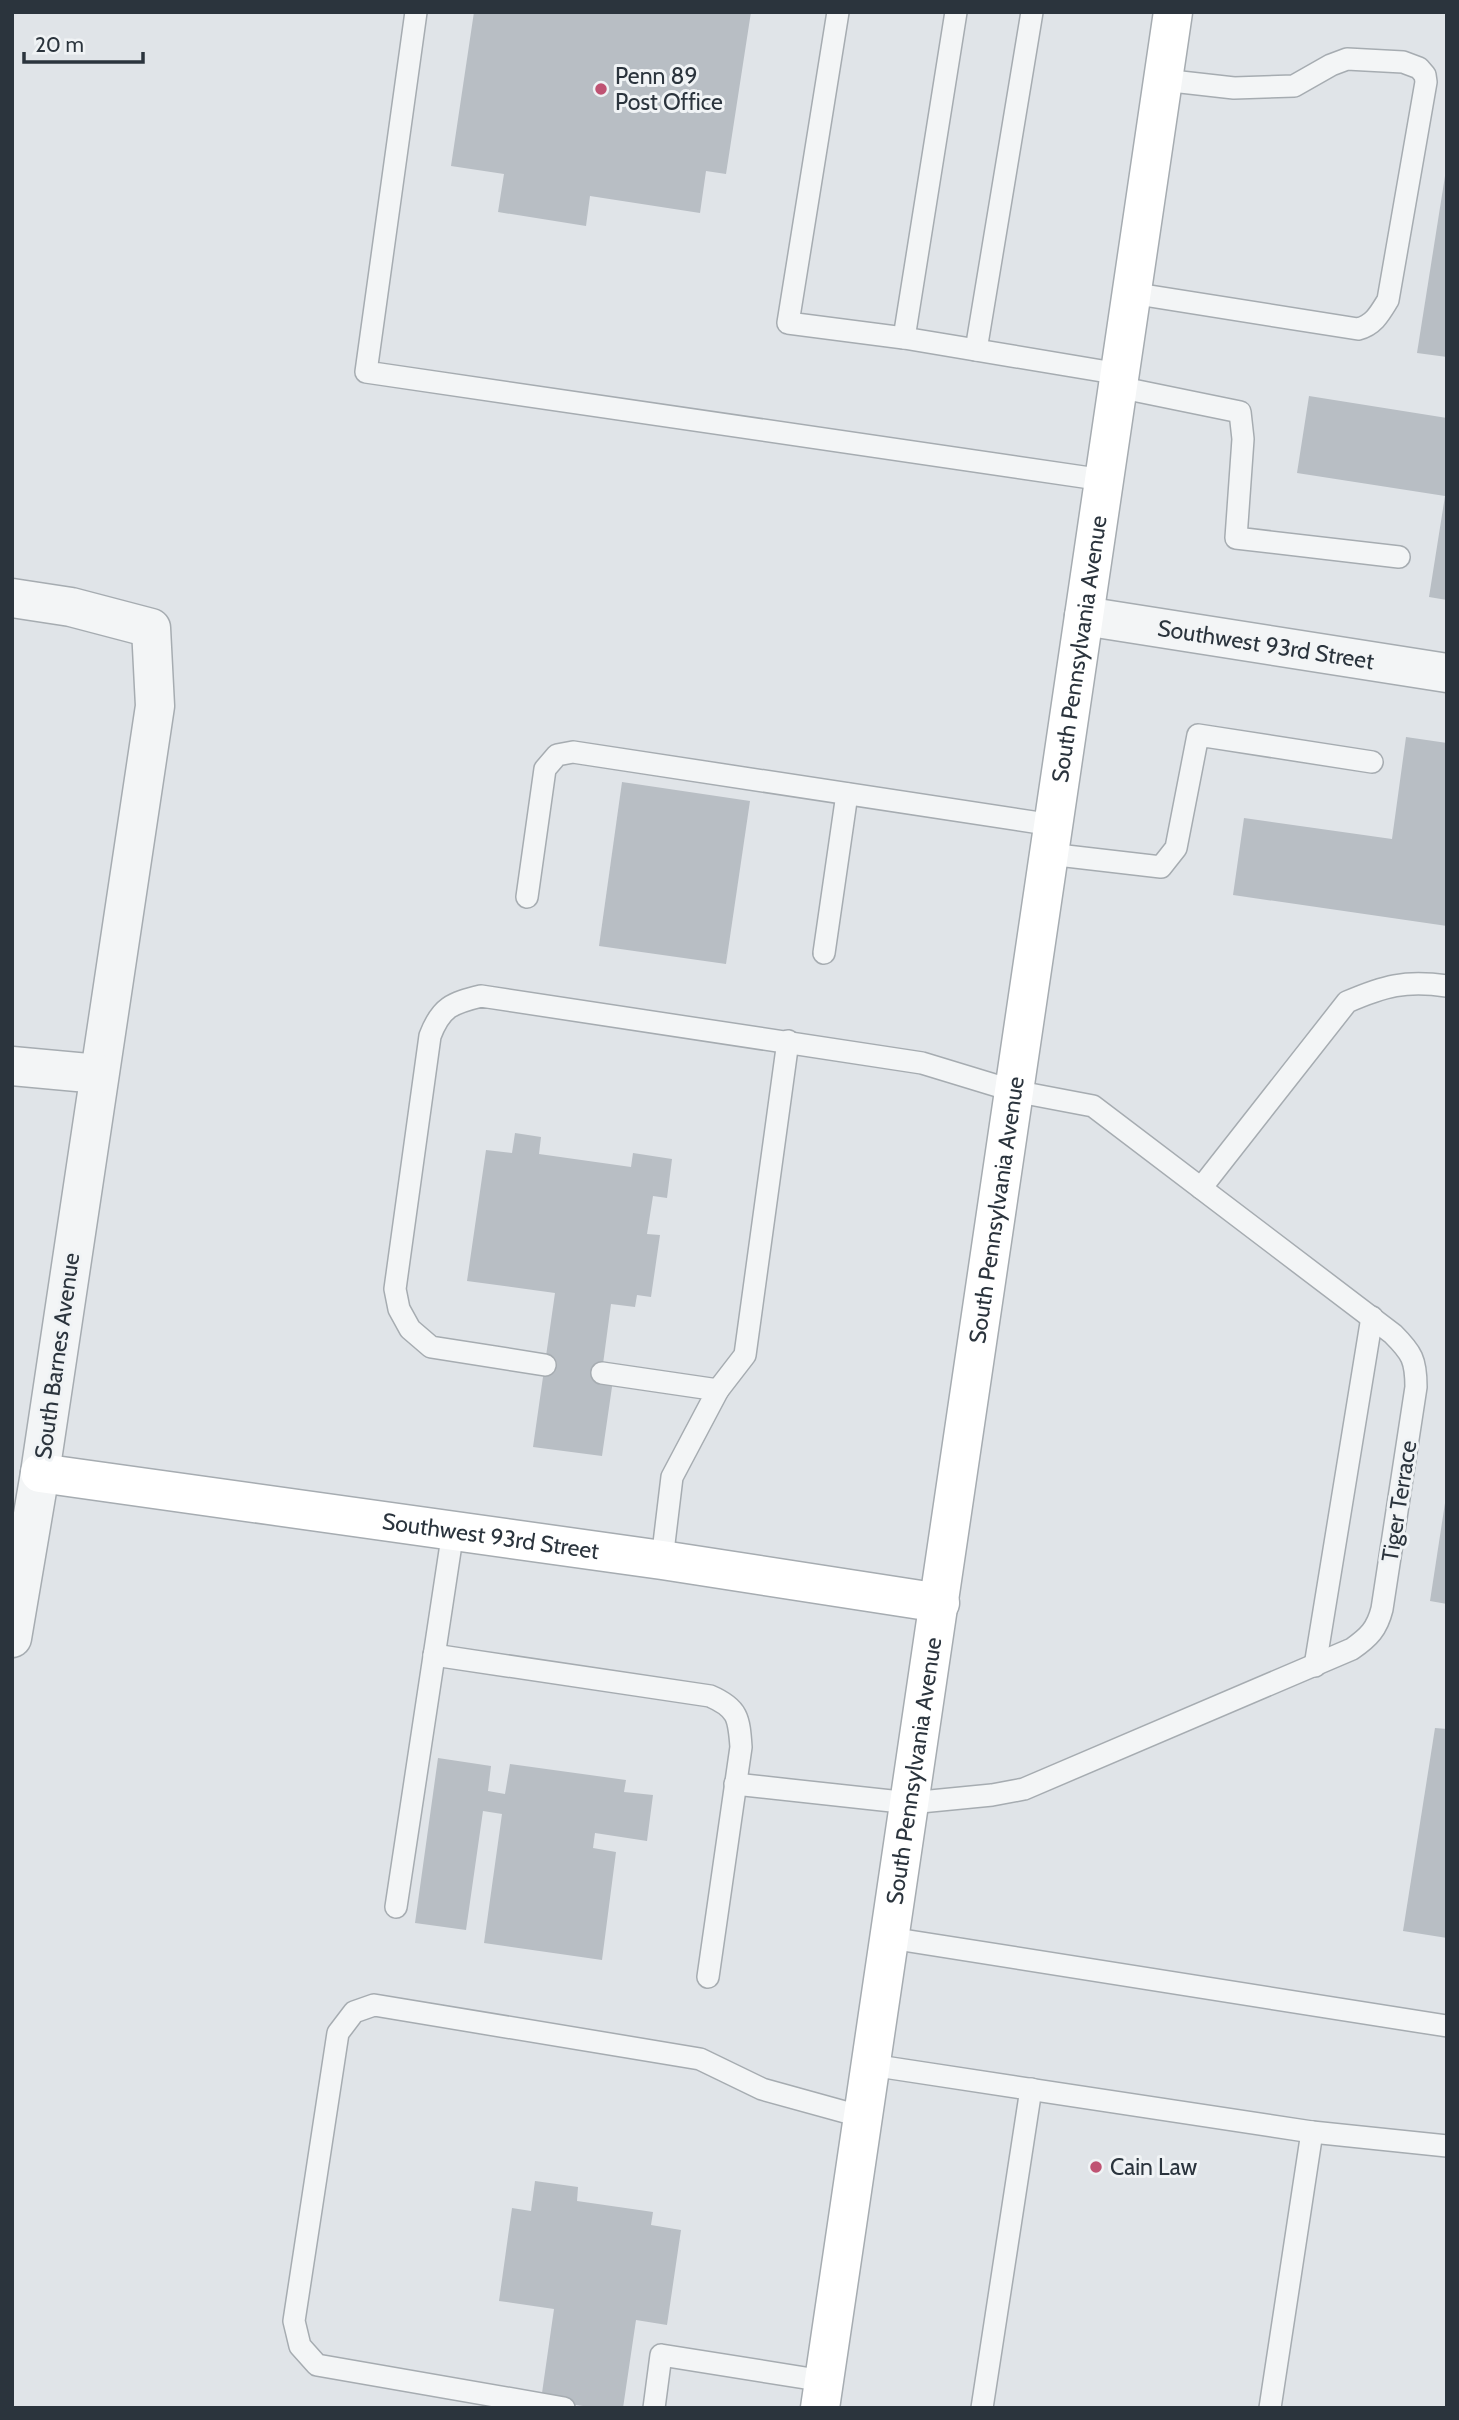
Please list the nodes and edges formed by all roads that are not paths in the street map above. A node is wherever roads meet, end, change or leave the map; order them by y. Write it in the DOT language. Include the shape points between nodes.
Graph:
graph roads {
  1 [pos="416,12"];
  2 [pos="838,12"];
  3 [pos="956,12"];
  4 [pos="1032,12"];
  5 [pos="1173,12"];
  6 [pos="1163,80"];
  7 [pos="1131,293"];
  8 [pos="904,338"];
  9 [pos="976,350"];
  10 [pos="1119,380"];
  11 [pos="1104,480"];
  12 [pos="1399,557"];
  13 [pos="12,598"];
  14 [pos="1084,615"];
  15 [pos="1447,673"];
  16 [pos="1372,762"];
  17 [pos="847,794"];
  18 [pos="1051,840"];
  19 [pos="527,897"];
  20 [pos="824,953"];
  21 [pos="1447,986"];
  22 [pos="788,1041"];
  23 [pos="12,1066"];
  24 [pos="100,1074"];
  25 [pos="1014,1091"];
  26 [pos="1201,1188"];
  27 [pos="1371,1317"];
  28 [pos="545,1365"];
  29 [pos="602,1373"];
  30 [pos="718,1390"];
  31 [pos="40,1473"];
  32 [pos="453,1531"];
  33 [pos="662,1560"];
  34 [pos="940,1603"];
  35 [pos="14,1619"];
  36 [pos="434,1655"];
  37 [pos="1315,1666"];
  38 [pos="735,1784"];
  39 [pos="910,1803"];
  40 [pos="396,1907"];
  41 [pos="890,1938"];
  42 [pos="708,1976"];
  43 [pos="1447,2026"];
  44 [pos="871,2065"];
  45 [pos="1031,2089"];
  46 [pos="863,2117"];
  47 [pos="1312,2132"];
  48 [pos="1447,2146"];
  49 [pos="822,2394"];
  50 [pos="564,2408"];
  51 [pos="654,2408"];
  52 [pos="982,2408"];
  53 [pos="1270,2408"];
  1 -- 11 [label="lane" via="366,372"];
  2 -- 8 [label="lane" via="788,323"];
  3 -- 8 [label="lane"];
  4 -- 9 [label="lane"];
  5 -- 6 [label="main road, South Pennsylvania Avenue"];
  6 -- 7 [label="main road, South Pennsylvania Avenue"];
  6 -- 7 [label="lane" via="1234,88 1294,86 1347,58 1403,62 1419,68 1426,82 1388,300 1366,327"];
  7 -- 10 [label="main road, South Pennsylvania Avenue"];
  8 -- 9 [label="lane"];
  9 -- 10 [label="lane"];
  10 -- 11 [label="main road, South Pennsylvania Avenue"];
  10 -- 12 [label="lane" via="1240,412 1243,439 1236,538"];
  11 -- 14 [label="main road, South Pennsylvania Avenue"];
  13 -- 24 [label="street, South Barnes Avenue" via="71,607 151,628 155,706"];
  14 -- 15 [label="street, Southwest 93rd Street"];
  14 -- 18 [label="main road, South Pennsylvania Avenue"];
  16 -- 18 [label="lane" via="1198,735 1176,848 1161,867"];
  17 -- 18 [label="lane"];
  17 -- 19 [label="lane" via="573,752 557,755 545,769"];
  17 -- 20 [label="lane"];
  18 -- 25 [label="main road, South Pennsylvania Avenue"];
  21 -- 26 [label="lane" via="1422,982 1382,986 1347,1002"];
  22 -- 25 [label="lane, Tiger Terrace" via="922,1062"];
  22 -- 28 [label="lane, Tiger Terrace" via="481,996 447,1007 436,1019 395,1289 399,1309 410,1329 431,1347"];
  22 -- 30 [label="lane" via="745,1355"];
  23 -- 24 [label="street"];
  24 -- 31 [label="street, South Barnes Avenue"];
  25 -- 26 [label="lane, Tiger Terrace" via="1093,1106"];
  25 -- 34 [label="main road, South Pennsylvania Avenue"];
  26 -- 27 [label="lane, Tiger Terrace"];
  27 -- 37 [label="lane"];
  27 -- 37 [label="lane, Tiger Terrace" via="1409,1350 1416,1371 1391,1556 1382,1609 1370,1637"];
  29 -- 30 [label="lane"];
  30 -- 33 [label="lane" via="672,1477"];
  31 -- 32 [label="main road, Southwest 93rd Street"];
  31 -- 35 [label="street, South Barnes Avenue"];
  32 -- 33 [label="main road, Southwest 93rd Street"];
  32 -- 36 [label="lane"];
  33 -- 34 [label="main road, Southwest 93rd Street"];
  34 -- 39 [label="main road, South Pennsylvania Avenue"];
  36 -- 38 [label="lane" via="710,1696 726,1703 739,1722 741,1747"];
  36 -- 40 [label="lane"];
  37 -- 39 [label="lane, Tiger Terrace" via="1024,1789"];
  38 -- 39 [label="lane, Tiger Terrace"];
  38 -- 42 [label="lane"];
  39 -- 41 [label="main road, South Pennsylvania Avenue"];
  41 -- 43 [label="lane"];
  41 -- 44 [label="main road, South Pennsylvania Avenue"];
  44 -- 45 [label="lane"];
  44 -- 46 [label="main road, South Pennsylvania Avenue"];
  45 -- 47 [label="lane"];
  45 -- 52 [label="lane"];
  46 -- 49 [label="main road, South Pennsylvania Avenue"];
  46 -- 50 [label="lane" via="762,2089 700,2059 374,2005 354,2012 338,2033 295,2321 300,2346 317,2365"];
  47 -- 48 [label="lane"];
  47 -- 53 [label="lane"];
  49 -- 51 [label="lane" via="662,2355"];
}
